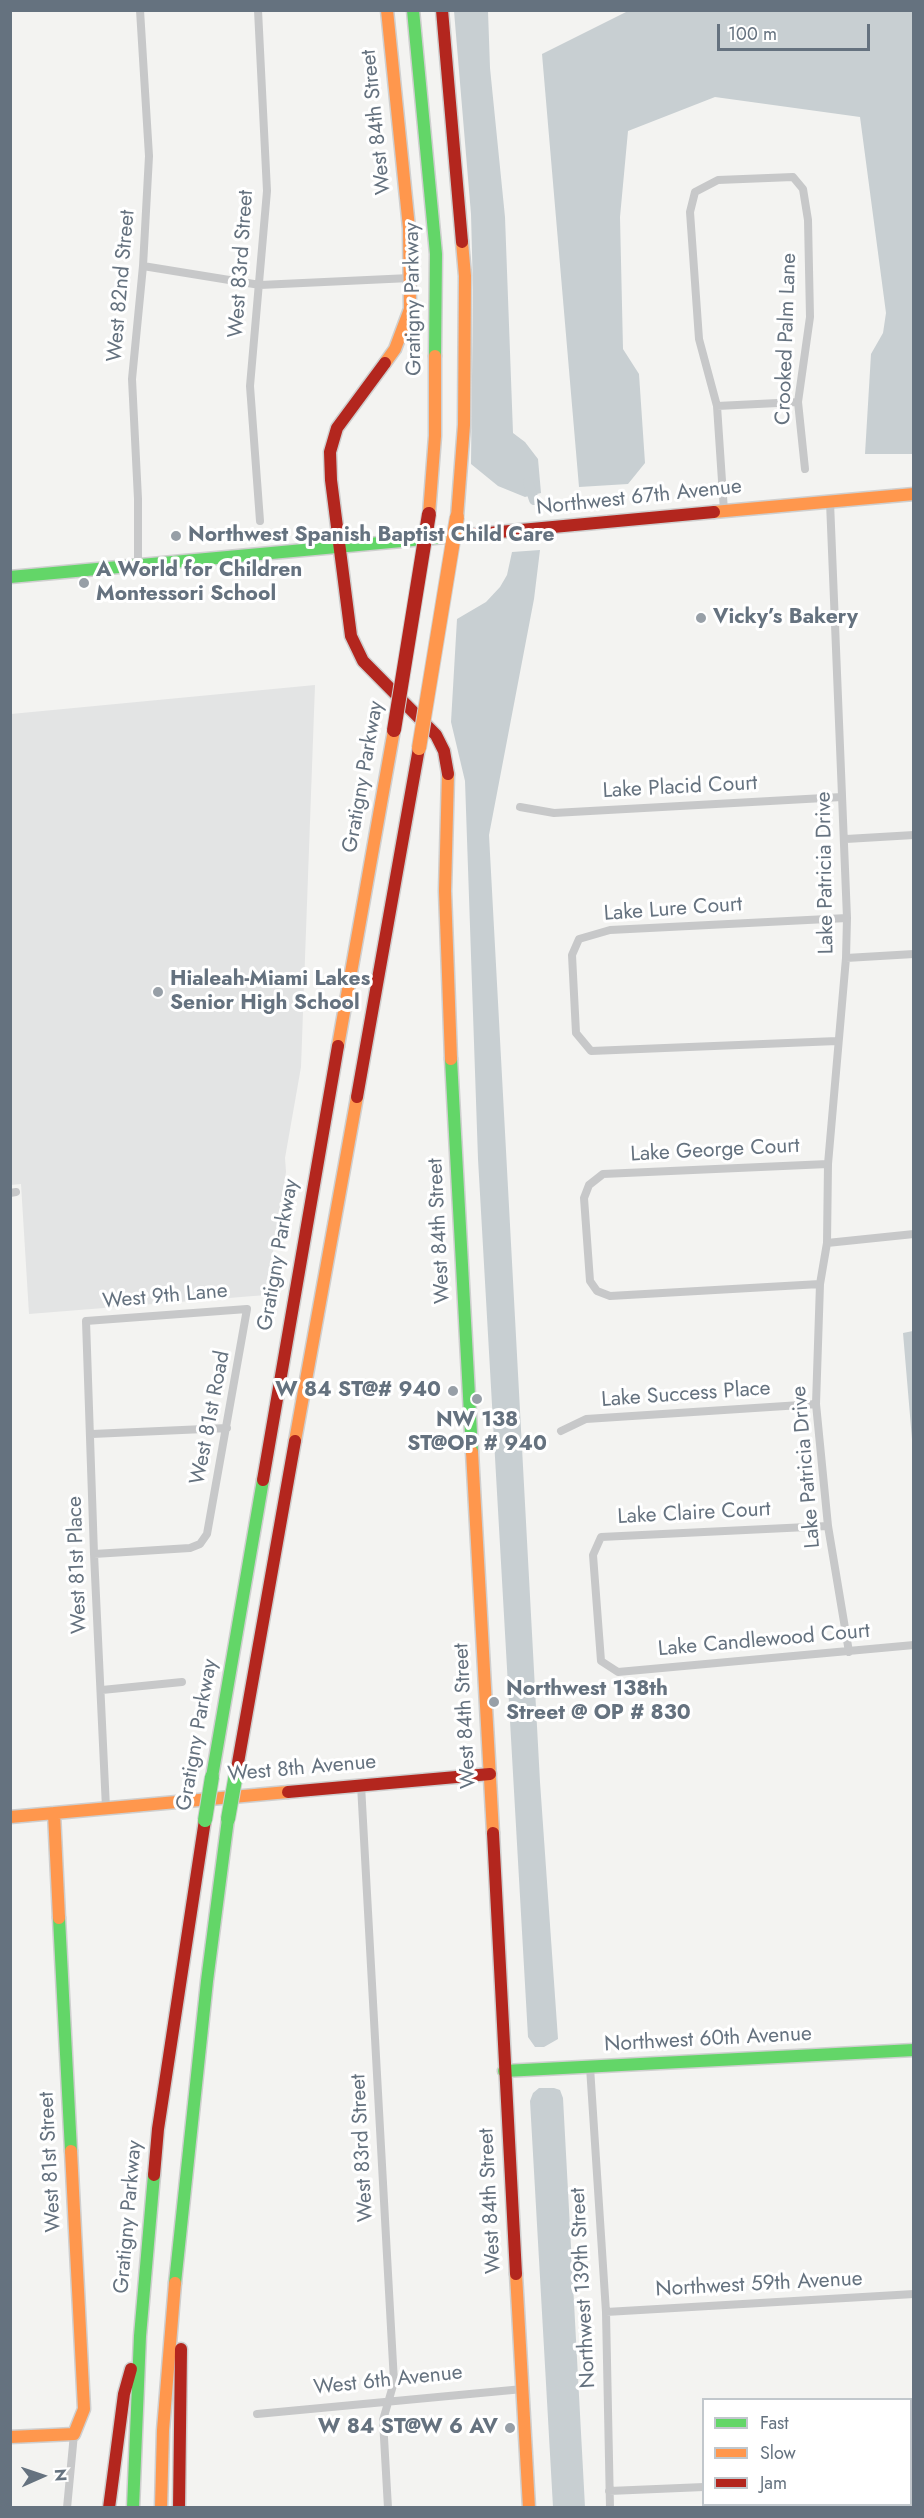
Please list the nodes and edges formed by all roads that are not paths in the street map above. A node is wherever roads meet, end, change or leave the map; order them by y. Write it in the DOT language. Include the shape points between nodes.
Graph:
graph roads {
  1 [pos="140,10"];
  2 [pos="258,10"];
  3 [pos="387,10"];
  4 [pos="413,10"];
  5 [pos="442,10"];
  6 [pos="143,266"];
  7 [pos="410,278"];
  8 [pos="260,285"];
  9 [pos="798,402"];
  10 [pos="717,406"];
  11 [pos="805,469"];
  12 [pos="914,494"];
  13 [pos="830,501"];
  14 [pos="724,511"];
  15 [pos="260,521"];
  16 [pos="338,548"];
  17 [pos="138,565"];
  18 [pos="10,577"];
  19 [pos="842,797"];
  20 [pos="520,807"];
  21 [pos="914,836"];
  22 [pos="846,839"];
  23 [pos="848,918"];
  24 [pos="914,954"];
  25 [pos="846,958"];
  26 [pos="837,1041"];
  27 [pos="828,1164"];
  28 [pos="914,1234"];
  29 [pos="827,1243"];
  30 [pos="820,1284"];
  31 [pos="247,1309"];
  32 [pos="86,1321"];
  33 [pos="816,1404"];
  34 [pos="226,1428"];
  35 [pos="561,1431"];
  36 [pos="92,1434"];
  37 [pos="828,1526"];
  38 [pos="94,1554"];
  39 [pos="914,1645"];
  40 [pos="849,1652"];
  41 [pos="618,1672"];
  42 [pos="183,1682"];
  43 [pos="102,1690"];
  44 [pos="490,1774"];
  45 [pos="361,1785"];
  46 [pos="106,1808"];
  47 [pos="54,1813"];
  48 [pos="10,1817"];
  49 [pos="914,2050"];
  50 [pos="590,2067"];
  51 [pos="504,2071"];
  52 [pos="178,2242"];
  53 [pos="914,2294"];
  54 [pos="606,2312"];
  55 [pos="140,2336"];
  56 [pos="523,2389"];
  57 [pos="390,2402"];
  58 [pos="257,2414"];
  59 [pos="74,2434"];
  60 [pos="10,2437"];
  61 [pos="702,2487"];
  62 [pos="609,2491"];
  63 [pos="67,2508"];
  64 [pos="110,2508"];
  65 [pos="133,2508"];
  66 [pos="161,2508"];
  67 [pos="179,2508"];
  68 [pos="388,2508"];
  69 [pos="529,2508"];
  70 [pos="610,2508"];
  1 -- 6 [label="street, West 82nd Street" via="149,156"];
  2 -- 8 [label="street, West 83rd Street" via="267,191"];
  3 -- 7 [label="main road, West 84th Street" via="409,228"];
  4 -- 55 [label="main road, Gratigny Parkway, bridge" via="436,254 435,436 429,514 205,1820 158,2129"];
  5 -- 52 [label="main road, Gratigny Parkway, bridge" via="465,276 464,425 457,517 228,1819"];
  6 -- 8 [label="street"];
  6 -- 17 [label="street, West 82nd Street" via="132,379"];
  7 -- 8 [label="street"];
  7 -- 16 [label="main road, West 84th Street" via="410,309 404,331 337,428 330,452"];
  8 -- 15 [label="street, West 83rd Street" via="250,386"];
  9 -- 10 [label="street"];
  9 -- 10 [label="street, Crooked Palm Lane" via="810,317 808,220 803,189 793,177 718,180 695,192 690,212 699,339"];
  9 -- 11 [label="street, Crooked Palm Lane"];
  10 -- 14 [label="street"];
  12 -- 13 [label="main road, Northwest 67th Avenue"];
  13 -- 14 [label="main road, Northwest 67th Avenue"];
  13 -- 19 [label="street, Lake Patricia Drive"];
  14 -- 16 [label="main road, Northwest 67th Avenue"];
  16 -- 17 [label="main road, Northwest 67th Avenue"];
  16 -- 44 [label="main road, West 84th Street" via="351,636 363,661 436,735 444,751 448,776 447,966"];
  17 -- 18 [label="main road, Northwest 67th Avenue"];
  19 -- 20 [label="street, Lake Placid Court" via="554,813"];
  19 -- 22 [label="street, Lake Patricia Drive"];
  21 -- 22 [label="street"];
  22 -- 23 [label="street, Lake Patricia Drive"];
  23 -- 25 [label="street, Lake Patricia Drive"];
  23 -- 26 [label="street, Lake Lure Court" via="610,930 579,939 572,955 576,1033 591,1051"];
  24 -- 25 [label="street"];
  25 -- 26 [label="street, Lake Patricia Drive"];
  26 -- 27 [label="street, Lake Patricia Drive"];
  27 -- 29 [label="street, Lake Patricia Drive"];
  27 -- 30 [label="street, Lake George Court" via="603,1174 589,1185 584,1198 590,1281 597,1291 610,1296"];
  28 -- 29 [label="street"];
  29 -- 30 [label="street, Lake Patricia Drive"];
  30 -- 33 [label="street, Lake Patricia Drive"];
  31 -- 32 [label="street, West 9th Lane"];
  31 -- 34 [label="street, West 81st Road"];
  32 -- 36 [label="street, West 81st Place"];
  33 -- 35 [label="street, Lake Success Place" via="586,1419"];
  33 -- 37 [label="street, Lake Patricia Drive"];
  34 -- 36 [label="street"];
  34 -- 38 [label="street, West 81st Road" via="207,1534 200,1544 190,1548"];
  36 -- 38 [label="street, West 81st Place"];
  37 -- 40 [label="street, Lake Patricia Drive"];
  37 -- 41 [label="street, Lake Claire Court" via="601,1536 593,1555 601,1661"];
  38 -- 43 [label="street, West 81st Place"];
  39 -- 40 [label="street, Lake Candlewood Court"];
  40 -- 41 [label="street, Lake Candlewood Court"];
  42 -- 43 [label="street"];
  43 -- 46 [label="street, West 81st Place"];
  44 -- 45 [label="main road, West 8th Avenue"];
  44 -- 51 [label="main road, West 84th Street"];
  45 -- 46 [label="main road, West 8th Avenue"];
  45 -- 57 [label="street, West 83rd Street" via="394,2382"];
  46 -- 47 [label="main road, West 8th Avenue"];
  47 -- 48 [label="main road, West 8th Avenue"];
  47 -- 59 [label="main road, West 81st Street" via="84,2409"];
  49 -- 50 [label="main road, Northwest 60th Avenue"];
  50 -- 51 [label="main road, Northwest 60th Avenue"];
  50 -- 54 [label="street, Northwest 139th Street"];
  51 -- 56 [label="main road, West 84th Street"];
  52 -- 66 [label="main road, Gratigny Parkway"];
  52 -- 67 [label="main road" via="183,2307"];
  53 -- 54 [label="street, Northwest 59th Avenue"];
  54 -- 62 [label="street, Northwest 139th Street"];
  55 -- 64 [label="main road" via="124,2394"];
  55 -- 65 [label="main road, Gratigny Parkway"];
  56 -- 57 [label="street, West 6th Avenue"];
  56 -- 69 [label="main road, West 84th Street"];
  57 -- 58 [label="street, West 6th Avenue"];
  57 -- 68 [label="street, West 83rd Street" via="383,2420"];
  59 -- 60 [label="main road"];
  59 -- 63 [label="street, West 81st Street"];
  61 -- 62 [label="street"];
  62 -- 70 [label="street, Northwest 139th Street"];
}
